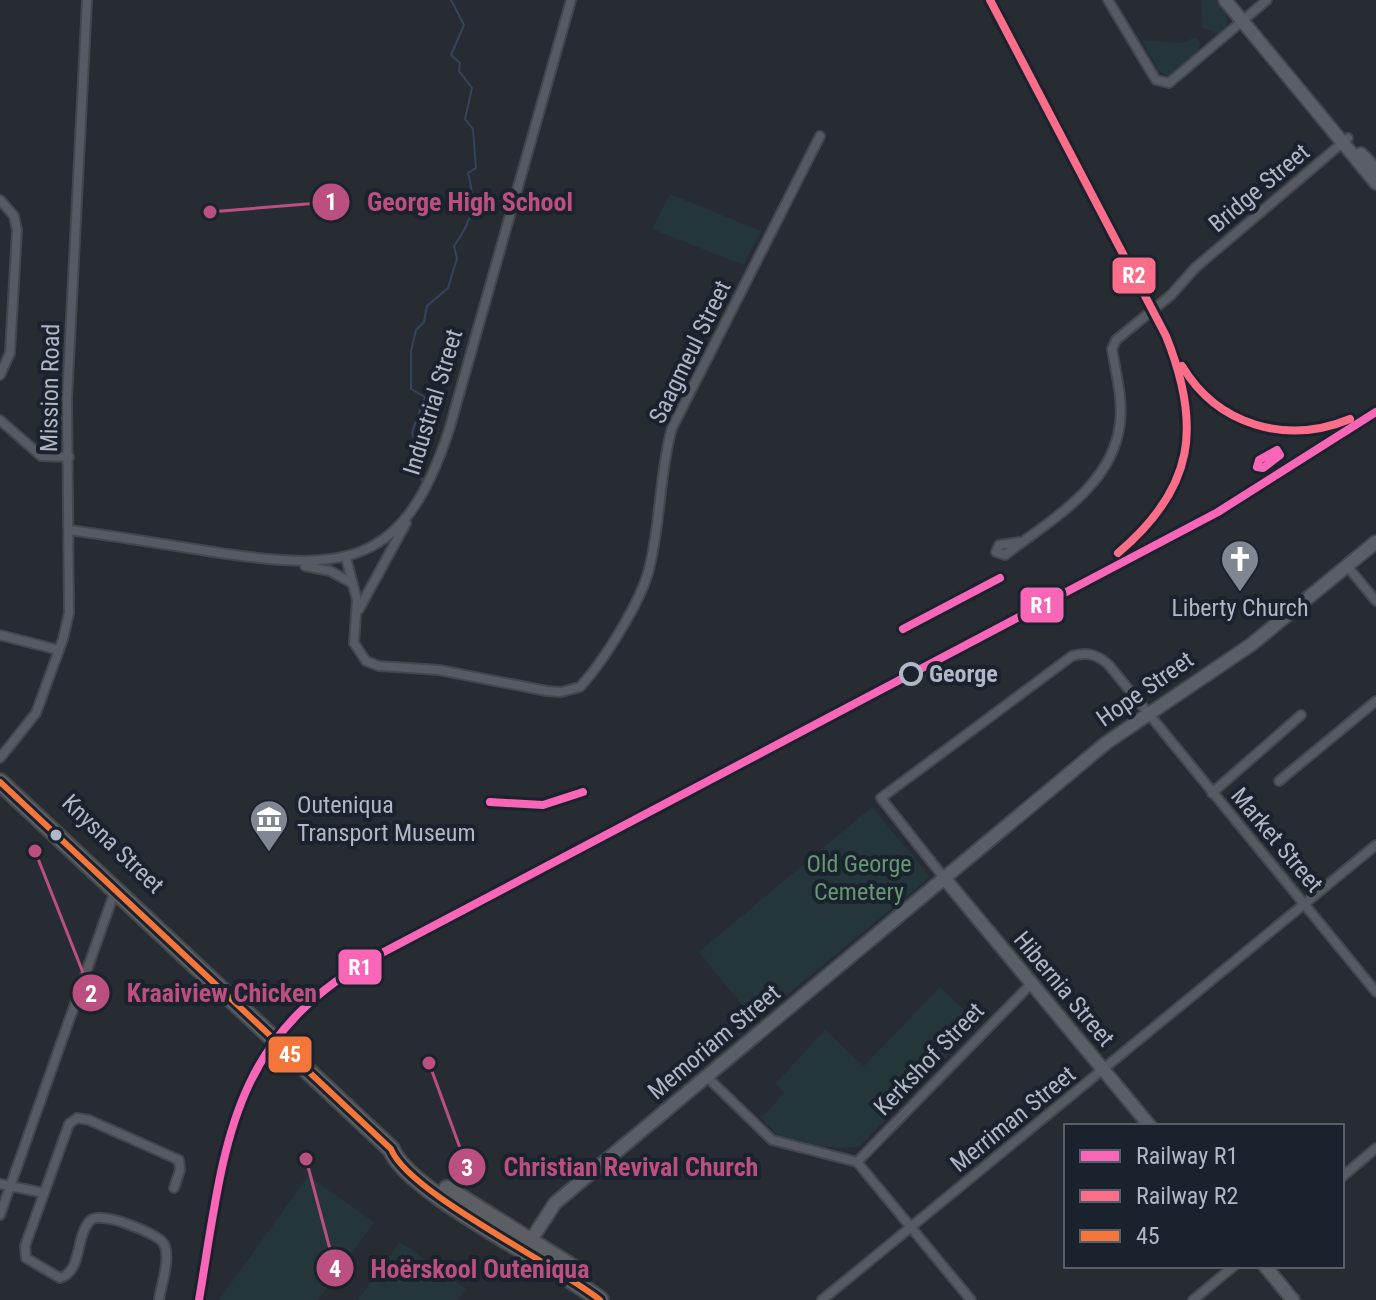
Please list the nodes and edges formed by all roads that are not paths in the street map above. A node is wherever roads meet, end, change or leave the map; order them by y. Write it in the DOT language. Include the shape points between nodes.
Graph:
graph roads {
  1 [pos="87,0"];
  2 [pos="571,0"];
  3 [pos="1108,0"];
  4 [pos="1225,0"];
  5 [pos="1234,0"];
  6 [pos="1267,0"];
  7 [pos="1245,18"];
  8 [pos="820,136"];
  9 [pos="1345,141"];
  10 [pos="1376,170"];
  11 [pos="1376,183"];
  12 [pos="0,200"];
  13 [pos="0,375"];
  14 [pos="0,420"];
  15 [pos="69,457"];
  16 [pos="411,515"];
  17 [pos="70,530"];
  18 [pos="1020,542"];
  19 [pos="1376,542"];
  20 [pos="346,558"];
  21 [pos="290,563"];
  22 [pos="1347,566"];
  23 [pos="352,583"];
  24 [pos="1376,601"];
  25 [pos="357,615"];
  26 [pos="0,635"];
  27 [pos="59,650"];
  28 [pos="1376,701"];
  29 [pos="1147,714"];
  30 [pos="1301,715"];
  31 [pos="0,758"];
  32 [pos="0,768"];
  33 [pos="1279,781"];
  34 [pos="0,782"];
  35 [pos="1212,793"];
  36 [pos="1376,845"];
  37 [pos="945,879"];
  38 [pos="117,888"];
  39 [pos="1303,903"];
  40 [pos="1031,984"];
  41 [pos="1376,992"];
  42 [pos="1104,1071"];
  43 [pos="706,1076"];
  44 [pos="1148,1124"];
  45 [pos="1376,1148"];
  46 [pos="857,1162"];
  47 [pos="1344,1175"];
  48 [pos="0,1184"];
  49 [pos="10,1188"];
  50 [pos="174,1188"];
  51 [pos="44,1193"];
  52 [pos="0,1215"];
  53 [pos="910,1229"];
  54 [pos="528,1246"];
  55 [pos="1232,1268"];
  56 [pos="1267,1268"];
  57 [pos="969,1299"];
  58 [pos="159,1300"];
  59 [pos="600,1300"];
  60 [pos="615,1300"];
  61 [pos="822,1300"];
  62 [pos="1193,1300"];
  63 [pos="1293,1300"];
  1 -- 15 [label="street, Mission Road" via="67,399"];
  2 -- 16 [label="street, Industrial Street" via="449,430 433,479"];
  3 -- 7 [label="street" via="1161,82 1175,81"];
  4 -- 7 [label="street"];
  5 -- 7 [label="street"];
  6 -- 7 [label="street"];
  7 -- 9 [label="street"];
  8 -- 25 [label="street, Saagmeul Street" via="672,428 647,577 580,687 547,691 439,670 379,666 356,649"];
  9 -- 10 [label="street"];
  9 -- 11 [label="street"];
  9 -- 18 [label="street, Bridge Street" via="1113,345 1121,420 1113,448 1085,493"];
  12 -- 13 [label="street" via="14,216 17,230 10,353"];
  14 -- 15 [label="street" via="41,456"];
  15 -- 17 [label="street, Mission Road"];
  16 -- 20 [label="street, Industrial Street" via="380,541"];
  16 -- 25 [label="street"];
  17 -- 21 [label="street, Industrial Street"];
  17 -- 27 [label="street, Mission Road" via="69,613"];
  19 -- 22 [label="street, Hope Street"];
  20 -- 21 [label="street, Industrial Street"];
  20 -- 23 [label="street, Saagmeul Street"];
  21 -- 23 [label="street" via="330,571"];
  22 -- 24 [label="street"];
  22 -- 29 [label="street, Hope Street" via="1252,644"];
  23 -- 25 [label="street, Saagmeul Street"];
  26 -- 27 [label="street"];
  27 -- 31 [label="street, Mission Road" via="34,717"];
  28 -- 33 [label="street"];
  29 -- 35 [label="street, Market Street"];
  29 -- 37 [label="street, Hope Street"];
  29 -- 37 [label="street, Market Street" via="1099,657 1084,652 881,798"];
  30 -- 35 [label="street"];
  32 -- 38 [label="highway, Knysna Street"];
  34 -- 38 [label="highway, Knysna Street"];
  35 -- 39 [label="street, Market Street"];
  36 -- 39 [label="street, Merriman Street"];
  37 -- 40 [label="street, Hibernia Street"];
  37 -- 43 [label="street, Memoriam Street"];
  38 -- 49 [label="street"];
  38 -- 54 [label="highway, Knysna Street" via="391,1149"];
  39 -- 41 [label="street, Market Street"];
  39 -- 42 [label="street, Merriman Street"];
  40 -- 42 [label="street, Hibernia Street"];
  40 -- 46 [label="street, Kerkshof Street"];
  42 -- 44 [label="street, Hibernia Street"];
  42 -- 53 [label="street, Merriman Street"];
  43 -- 46 [label="street" via="772,1140"];
  43 -- 54 [label="street, Memoriam Street" via="555,1203"];
  45 -- 47 [label="street"];
  46 -- 53 [label="street"];
  48 -- 49 [label="street"];
  49 -- 51 [label="street"];
  49 -- 52 [label="street"];
  50 -- 51 [label="street" via="181,1167 176,1158 82,1118 69,1124"];
  51 -- 58 [label="street" via="25,1246 26,1258 55,1277 65,1277 88,1222 107,1217 163,1241"];
  53 -- 57 [label="street"];
  53 -- 61 [label="street, Merriman Street"];
  54 -- 59 [label="highway"];
  54 -- 60 [label="highway"];
  55 -- 62 [label="street"];
  56 -- 63 [label="street"];
}
